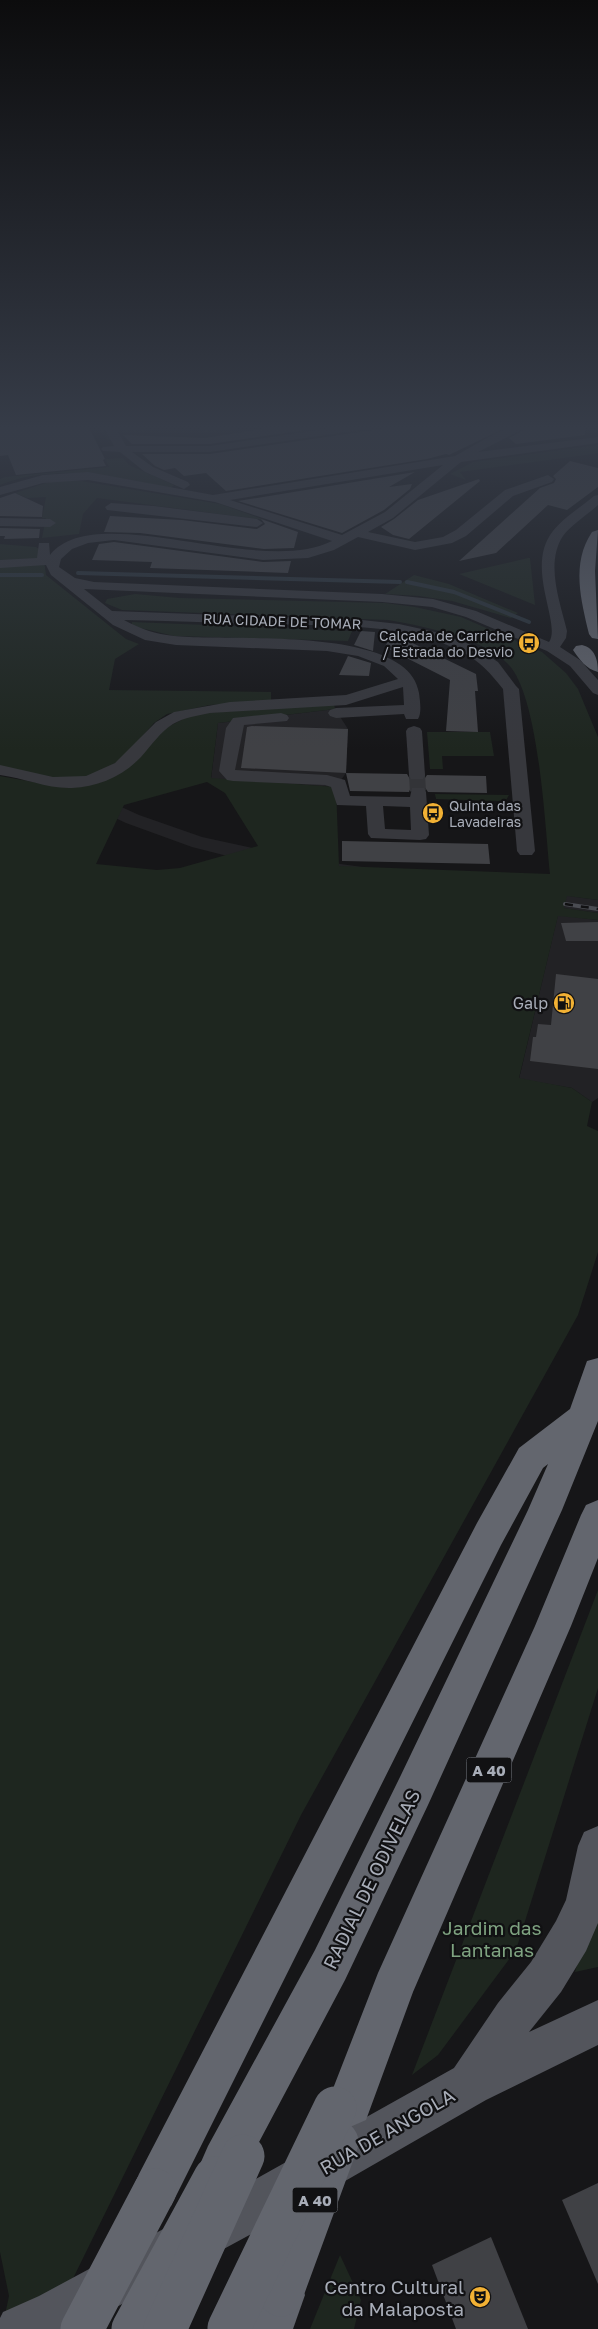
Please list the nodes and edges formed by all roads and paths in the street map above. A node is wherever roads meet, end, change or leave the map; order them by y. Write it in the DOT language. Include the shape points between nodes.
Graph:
graph roads {
  1 [pos="320,533"];
  2 [pos="356,533"];
  3 [pos="461,533"];
  4 [pos="558,533"];
  5 [pos="598,534"];
  6 [pos="343,540"];
  7 [pos="44,546"];
  8 [pos="0,564"];
  9 [pos="57,575"];
  10 [pos="140,588"];
  11 [pos="104,610"];
  12 [pos="598,634"];
  13 [pos="140,648"];
  14 [pos="552,648"];
  15 [pos="582,650"];
  16 [pos="376,658"];
  17 [pos="598,667"];
  18 [pos="408,680"];
  19 [pos="598,690"];
  20 [pos="413,719"];
  21 [pos="0,770"];
  22 [pos="417,775"];
  23 [pos="374,801"];
  24 [pos="526,851"];
  25 [pos="598,1370"];
  26 [pos="584,1416"];
  27 [pos="598,1515"];
  28 [pos="598,1846"];
  29 [pos="598,2022"];
  30 [pos="470,2084"];
  31 [pos="343,2106"];
  32 [pos="233,2159"];
  33 [pos="252,2320"];
  34 [pos="20,2329"];
  35 [pos="82,2329"];
  36 [pos="133,2329"];
  37 [pos="165,2329"];
  1 -- 6 [label="street"];
  2 -- 3 [label="street" via="415,546 447,540"];
  2 -- 6 [label="street"];
  4 -- 14 [label="street" via="548,551 549,586 560,631"];
  5 -- 12 [label="highway" via="588,558 587,582"];
  6 -- 9 [label="street" via="308,554 276,556 103,536 77,543 59,554 52,564"];
  7 -- 8 [label="street" via="43,562"];
  9 -- 10 [label="street" via="78,584"];
  9 -- 11 [label="street"];
  10 -- 11 [label="street" via="100,596 95,600"];
  10 -- 14 [label="street" via="417,601 471,614"];
  11 -- 16 [label="street" via="130,629 162,640 332,647"];
  11 -- 24 [label="street, RUA CIDADE DE TOMAR" via="380,626 427,634 480,656 505,677 511,689"];
  13 -- 16 [label="street"];
  14 -- 19 [label="street" via="576,663"];
  15 -- 17 [label="highway"];
  16 -- 18 [label="street" via="400,670"];
  18 -- 20 [label="street"];
  18 -- 21 [label="street" via="345,700 234,706 174,716 150,734 126,762 102,777 85,782 55,782"];
  20 -- 22 [label="street"];
  20 -- 23 [label="street" via="349,712 239,722 234,728 227,771 233,776 327,780 339,784 343,801"];
  23 -- 23 [label="street" via="418,797 420,835 377,834"];
  25 -- 26 [label="highway, RADIAL DE ODIVELAS"];
  26 -- 32 [label="highway, RADIAL DE ODIVELAS" via="512,1582 330,1965"];
  26 -- 35 [label="highway, bridge" via="531,1458"];
  27 -- 31 [label="highway, A 40"];
  28 -- 30 [label="main road" via="586,1902 571,1936"];
  29 -- 30 [label="main road, RUA DE ANGOLA"];
  30 -- 34 [label="main road, RUA DE ANGOLA" via="262,2202 56,2313"];
  31 -- 33 [label="highway, bridge"];
  31 -- 33 [label="highway, A 40, bridge"];
  32 -- 36 [label="highway, RADIAL DE ODIVELAS, bridge"];
  32 -- 37 [label="highway, bridge"];
}
